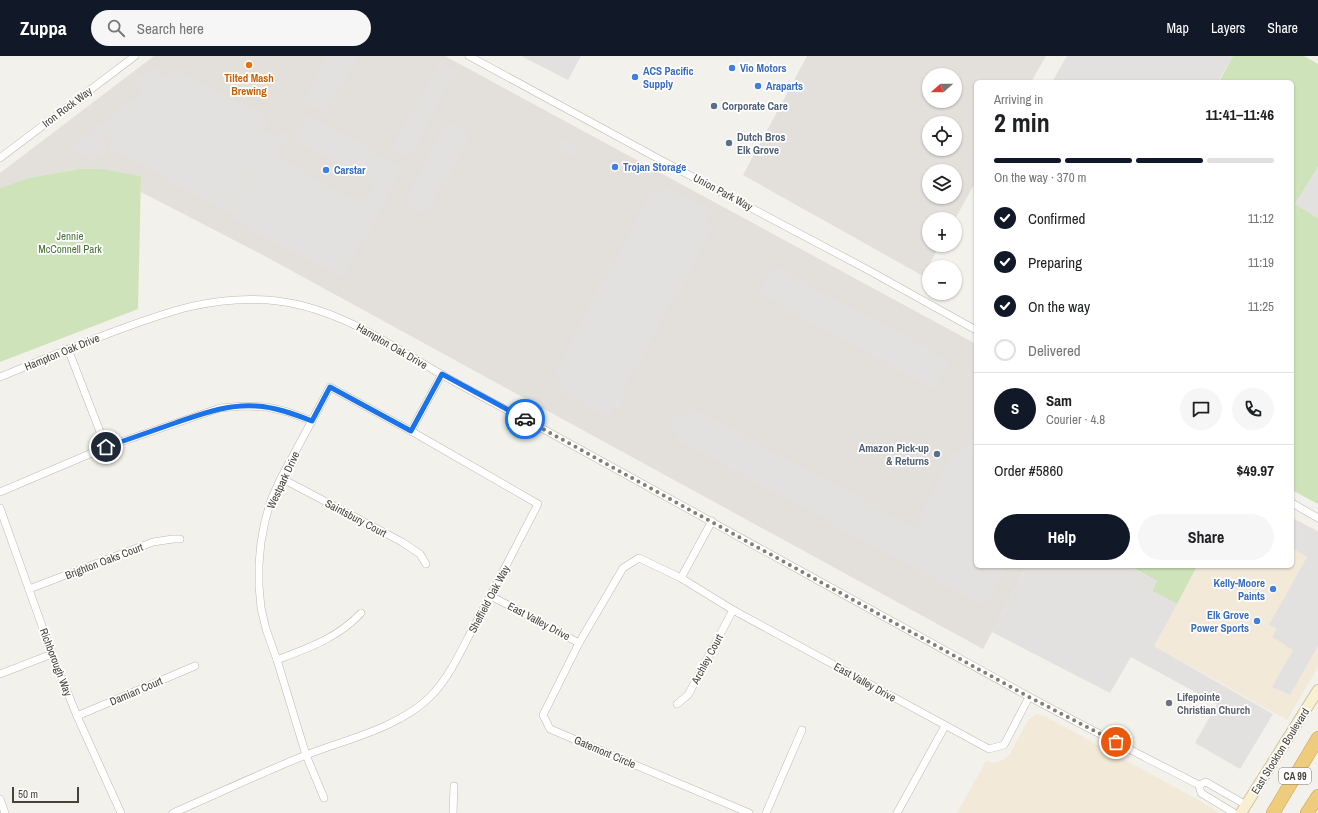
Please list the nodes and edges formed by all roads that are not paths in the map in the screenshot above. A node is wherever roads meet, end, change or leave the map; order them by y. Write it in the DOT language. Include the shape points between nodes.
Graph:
graph roads {
  1 [pos="135,56"];
  2 [pos="469,56"];
  3 [pos="0,158"];
  4 [pos="974,329"];
  5 [pos="68,349"];
  6 [pos="442,374"];
  7 [pos="0,377"];
  8 [pos="312,421"];
  9 [pos="411,431"];
  10 [pos="106,447"];
  11 [pos="281,478"];
  12 [pos="0,492"];
  13 [pos="1294,504"];
  14 [pos="0,508"];
  15 [pos="1318,518"];
  16 [pos="712,521"];
  17 [pos="180,539"];
  18 [pos="426,564"];
  19 [pos="681,578"];
  20 [pos="29,589"];
  21 [pos="491,596"];
  22 [pos="733,610"];
  23 [pos="361,613"];
  24 [pos="579,642"];
  25 [pos="52,654"];
  26 [pos="277,660"];
  27 [pos="195,666"];
  28 [pos="0,674"];
  29 [pos="1318,690"];
  30 [pos="1029,697"];
  31 [pos="677,704"];
  32 [pos="77,716"];
  33 [pos="945,726"];
  34 [pos="802,730"];
  35 [pos="1318,738"];
  36 [pos="306,755"];
  37 [pos="1198,785"];
  38 [pos="454,786"];
  39 [pos="1318,796"];
  40 [pos="324,798"];
  41 [pos="0,799"];
  42 [pos="1243,809"];
  43 [pos="6,813"];
  44 [pos="120,813"];
  45 [pos="173,813"];
  46 [pos="453,813"];
  47 [pos="749,813"];
  48 [pos="766,813"];
  49 [pos="897,813"];
  50 [pos="1234,813"];
  51 [pos="1273,813"];
  52 [pos="1307,813"];
  1 -- 3 [label="street, Iron Rock Way"];
  2 -- 4 [label="street, Union Park Way" via="870,270"];
  5 -- 6 [label="street, Hampton Oak Drive" via="178,309 228,300 266,300 316,309 340,318"];
  5 -- 7 [label="street, Hampton Oak Drive"];
  5 -- 10 [label="street"];
  6 -- 9 [label="street"];
  6 -- 16 [label="street, Hampton Oak Drive"];
  8 -- 9 [label="street, Westpark Drive" via="330,387"];
  8 -- 10 [label="street" via="267,407 232,406 209,411"];
  8 -- 11 [label="street, Westpark Drive"];
  9 -- 21 [label="street, Sheffield Oak Way" via="538,504"];
  10 -- 12 [label="street"];
  11 -- 18 [label="street, Saintsbury Court" via="402,542 420,554"];
  11 -- 26 [label="street, Westpark Drive" via="265,521 259,564 262,608"];
  13 -- 15 [label="street"];
  14 -- 20 [label="street, Richborough Way"];
  16 -- 19 [label="street"];
  16 -- 30 [label="street, Hampton Oak Drive"];
  17 -- 20 [label="street, Brighton Oaks Court" via="144,545"];
  19 -- 22 [label="street, East Valley Drive"];
  19 -- 24 [label="street, East Valley Drive" via="638,558 623,568"];
  20 -- 25 [label="street, Richborough Way"];
  21 -- 24 [label="street, East Valley Drive"];
  21 -- 36 [label="street, Sheffield Oak Way" via="446,677 430,697 385,726"];
  22 -- 31 [label="street, Archley Court" via="688,695"];
  22 -- 33 [label="street, East Valley Drive"];
  23 -- 26 [label="street" via="346,628 330,638"];
  24 -- 47 [label="street, Gatemont Circle" via="543,715 550,729"];
  25 -- 28 [label="street"];
  25 -- 32 [label="street, Richborough Way"];
  26 -- 36 [label="street, Westpark Drive"];
  27 -- 32 [label="street, Damian Court"];
  29 -- 42 [label="main road, East Stockton Boulevard"];
  30 -- 33 [label="street, East Valley Drive" via="1004,745 988,749"];
  30 -- 37 [label="street, Hampton Oak Drive"];
  32 -- 44 [label="street, Richborough Way"];
  33 -- 49 [label="street"];
  34 -- 48 [label="street"];
  35 -- 51 [label="highway, CA 99"];
  36 -- 40 [label="street, Westpark Drive"];
  36 -- 45 [label="street"];
  37 -- 42 [label="street, Hampton Oak Drive" via="1206,782"];
  37 -- 50 [label="street, Hampton Oak Drive" via="1201,793"];
  38 -- 46 [label="street"];
  39 -- 52 [label="highway, CA 99"];
  41 -- 43 [label="street"];
}
